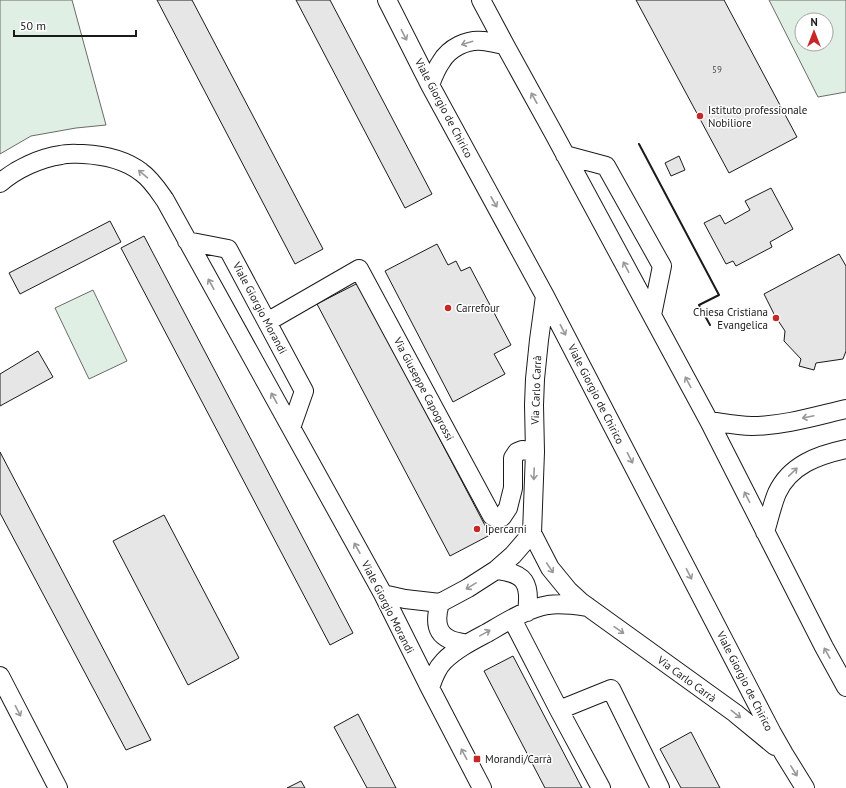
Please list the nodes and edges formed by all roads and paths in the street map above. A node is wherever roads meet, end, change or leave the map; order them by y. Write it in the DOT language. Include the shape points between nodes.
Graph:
graph roads {
  1 [pos="387,0"];
  2 [pos="482,0"];
  3 [pos="505,45"];
  4 [pos="430,85"];
  5 [pos="565,155"];
  6 [pos="0,183"];
  7 [pos="187,241"];
  8 [pos="545,296"];
  9 [pos="652,316"];
  10 [pos="267,322"];
  11 [pos="846,409"];
  12 [pos="709,421"];
  13 [pos="291,428"];
  14 [pos="846,449"];
  15 [pos="535,452"];
  16 [pos="765,532"];
  17 [pos="532,533"];
  18 [pos="496,570"];
  19 [pos="383,594"];
  20 [pos="440,602"];
  21 [pos="588,607"];
  22 [pos="520,615"];
  23 [pos="467,644"];
  24 [pos="0,676"];
  25 [pos="846,687"];
  26 [pos="430,688"];
  27 [pos="559,710"];
  28 [pos="784,754"];
  29 [pos="58,788"];
  30 [pos="482,788"];
  31 [pos="601,788"];
  32 [pos="660,788"];
  33 [pos="805,788"];
  1 -- 4 [label="street, Viale Giorgio de Chirico, one-way"];
  2 -- 3 [label="street"];
  3 -- 4 [label="street, one-way" via="476,40 459,46 444,57"];
  5 -- 3 [label="street, one-way"];
  4 -- 8 [label="street, Viale Giorgio de Chirico, one-way"];
  9 -- 5 [label="street, one-way"];
  5 -- 9 [label="street" via="606,166 662,266"];
  7 -- 6 [label="street, Viale Giorgio Morandi, one-way" via="165,200 150,180 141,171 117,159 96,155 62,154 20,169"];
  7 -- 10 [label="street, Viale Giorgio Morandi" via="228,249"];
  13 -- 7 [label="street, Viale Giorgio Morandi, one-way"];
  8 -- 15 [label="street, Via Carlo Carrà" via="534,405"];
  8 -- 28 [label="street, Viale Giorgio de Chirico, one-way"];
  12 -- 9 [label="street, one-way"];
  10 -- 13 [label="street, Viale Giorgio Morandi" via="304,391"];
  10 -- 15 [label="street, Via Giuseppe Capogrossi" via="359,269 492,516 502,517 508,508 513,488 513,458 517,452"];
  11 -- 12 [label="street, one-way" via="767,425 741,426"];
  16 -- 12 [label="street, one-way"];
  19 -- 13 [label="street, Viale Giorgio Morandi, one-way"];
  16 -- 14 [label="street, one-way" via="777,494 792,473 812,459"];
  15 -- 17 [label="street, Via Carlo Carrà, one-way"];
  25 -- 16 [label="street, one-way"];
  17 -- 18 [label="street"];
  17 -- 21 [label="street, Via Carlo Carrà, one-way" via="555,575"];
  18 -- 20 [label="street, one-way"];
  18 -- 22 [label="street" via="511,572 527,586 529,596"];
  19 -- 20 [label="street"];
  19 -- 26 [label="street, Viale Giorgio Morandi"];
  20 -- 23 [label="street" via="436,622 442,635 452,641"];
  21 -- 22 [label="street, Via Carlo Carrà" via="553,604"];
  21 -- 28 [label="street, Via Carlo Carrà, one-way" via="735,713"];
  23 -- 22 [label="street, Via Carlo Carrà, one-way"];
  22 -- 27 [label="street"];
  23 -- 26 [label="street, Via Carlo Carrà" via="443,662 435,673"];
  24 -- 29 [label="street, one-way"];
  30 -- 26 [label="street, Viale Giorgio Morandi, one-way"];
  27 -- 31 [label="street"];
  27 -- 32 [label="street" via="611,689"];
  28 -- 33 [label="street, Viale Giorgio de Chirico, one-way"];
}
